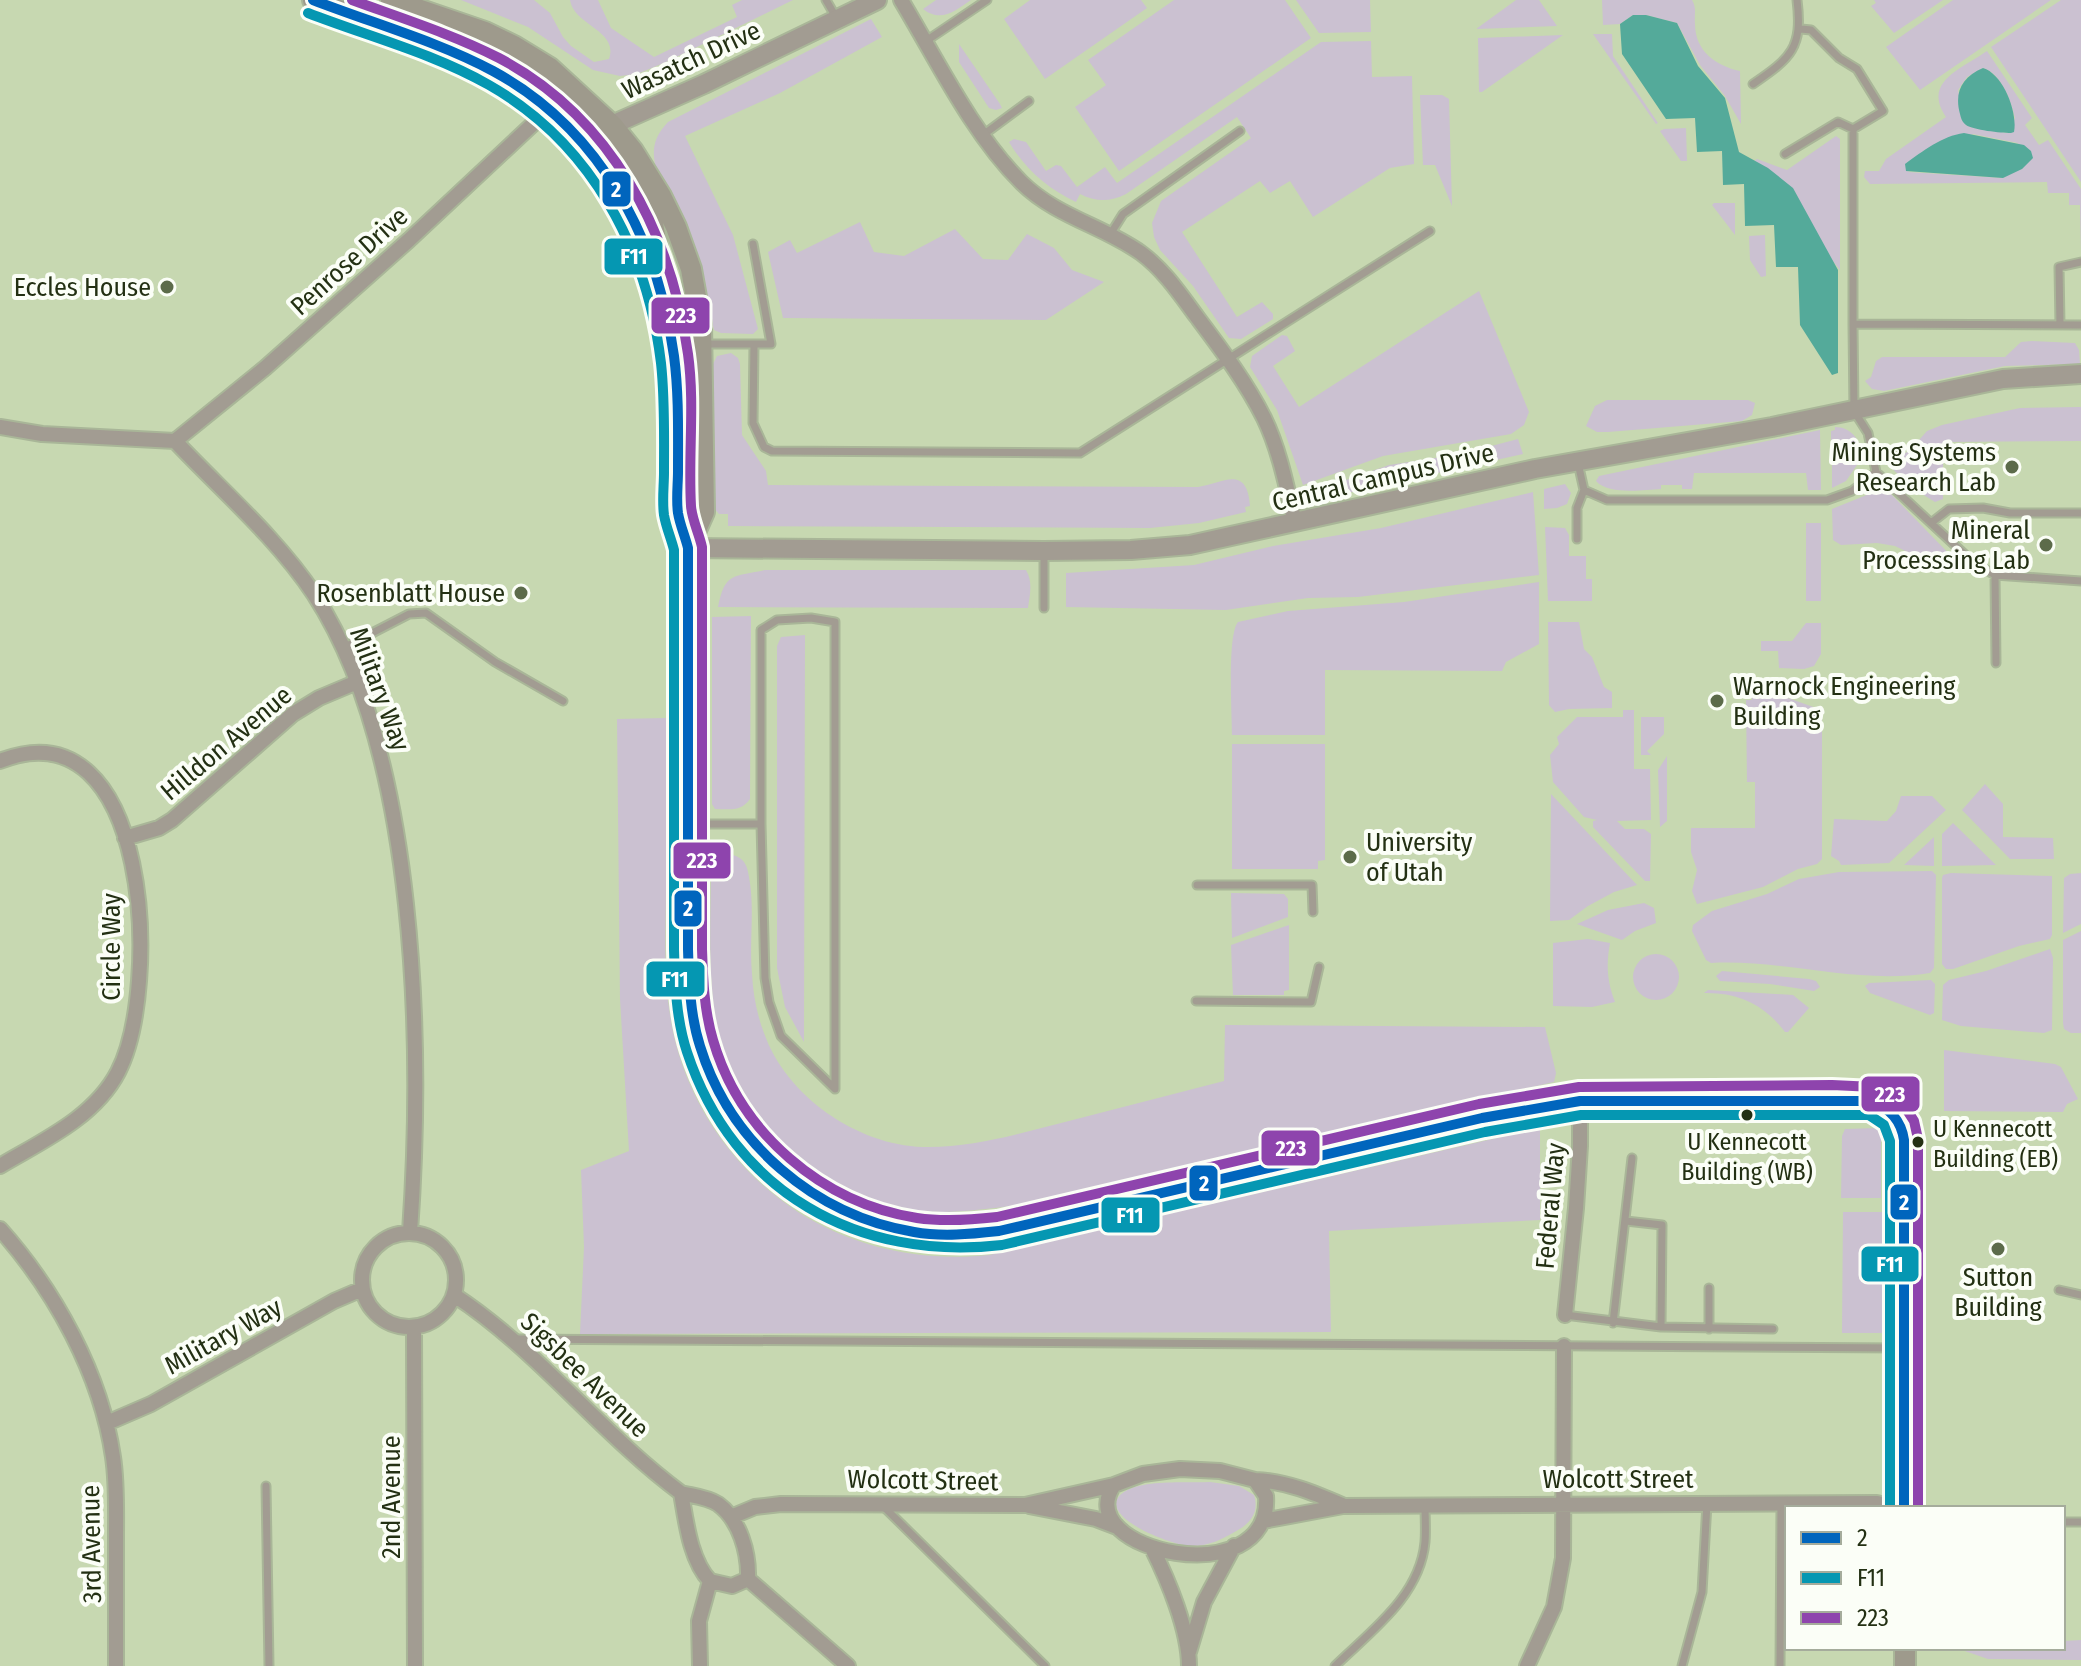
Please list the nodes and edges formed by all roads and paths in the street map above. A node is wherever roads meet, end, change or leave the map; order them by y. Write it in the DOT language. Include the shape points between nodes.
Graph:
graph roads {
  1 [pos="313,0"];
  2 [pos="391,0"];
  3 [pos="826,0"];
  4 [pos="877,0"];
  5 [pos="901,0"];
  6 [pos="987,0"];
  7 [pos="1797,0"];
  8 [pos="838,21"];
  9 [pos="1801,29"];
  10 [pos="926,41"];
  11 [pos="474,63"];
  12 [pos="1753,84"];
  13 [pos="1029,101"];
  14 [pos="548,110"];
  15 [pos="612,125"];
  16 [pos="1853,129"];
  17 [pos="1240,131"];
  18 [pos="983,135"];
  19 [pos="1785,154"];
  20 [pos="1430,231"];
  21 [pos="1111,233"];
  22 [pos="753,244"];
  23 [pos="2081,262"];
  24 [pos="656,268"];
  25 [pos="1853,324"];
  26 [pos="2060,325"];
  27 [pos="2081,325"];
  28 [pos="702,344"];
  29 [pos="754,344"];
  30 [pos="1228,359"];
  31 [pos="2081,374"];
  32 [pos="1854,411"];
  33 [pos="0,427"];
  34 [pos="175,441"];
  35 [pos="1578,461"];
  36 [pos="1876,472"];
  37 [pos="1584,490"];
  38 [pos="2081,513"];
  39 [pos="1295,523"];
  40 [pos="1931,523"];
  41 [pos="1577,539"];
  42 [pos="688,548"];
  43 [pos="1044,551"];
  44 [pos="1995,575"];
  45 [pos="2081,581"];
  46 [pos="1044,608"];
  47 [pos="343,648"];
  48 [pos="1996,663"];
  49 [pos="357,682"];
  50 [pos="563,701"];
  51 [pos="0,761"];
  52 [pos="689,824"];
  53 [pos="761,824"];
  54 [pos="125,838"];
  55 [pos="1197,885"];
  56 [pos="1313,912"];
  57 [pos="1319,967"];
  58 [pos="1196,1001"];
  59 [pos="1580,1101"];
  60 [pos="1632,1158"];
  61 [pos="0,1166"];
  62 [pos="1626,1221"];
  63 [pos="0,1229"];
  64 [pos="410,1232"];
  65 [pos="1709,1288"];
  66 [pos="362,1289"];
  67 [pos="2059,1290"];
  68 [pos="454,1295"];
  69 [pos="2081,1295"];
  70 [pos="1565,1315"];
  71 [pos="1613,1323"];
  72 [pos="1661,1327"];
  73 [pos="414,1328"];
  74 [pos="1709,1329"];
  75 [pos="1773,1329"];
  76 [pos="513,1339"];
  77 [pos="1564,1346"];
  78 [pos="1903,1348"];
  79 [pos="107,1423"];
  80 [pos="1255,1480"];
  81 [pos="1114,1485"];
  82 [pos="266,1486"];
  83 [pos="681,1493"];
  84 [pos="879,1502"];
  85 [pos="1707,1503"];
  86 [pos="1425,1504"];
  87 [pos="1564,1504"];
  88 [pos="1781,1504"];
  89 [pos="1025,1505"];
  90 [pos="1343,1506"];
  91 [pos="1886,1506"];
  92 [pos="1904,1506"];
  93 [pos="731,1517"];
  94 [pos="1263,1521"];
  95 [pos="1118,1527"];
  96 [pos="1234,1546"];
  97 [pos="1152,1548"];
  98 [pos="748,1579"];
  99 [pos="710,1581"];
  100 [pos="1189,1659"];
  101 [pos="845,1665"];
  102 [pos="116,1666"];
  103 [pos="269,1666"];
  104 [pos="415,1666"];
  105 [pos="700,1666"];
  106 [pos="1045,1666"];
  107 [pos="1335,1666"];
  108 [pos="1527,1666"];
  109 [pos="1682,1666"];
  110 [pos="1780,1666"];
  1 -- 11 [label="main road"];
  2 -- 15 [label="main road" via="514,46 572,85"];
  3 -- 8 [label="lane"];
  4 -- 8 [label="street, Wasatch Drive"];
  5 -- 10 [label="street"];
  6 -- 10 [label="lane"];
  7 -- 9 [label="lane"];
  8 -- 15 [label="street, Wasatch Drive"];
  9 -- 12 [label="lane" via="1780,65"];
  9 -- 16 [label="lane" via="1811,30 1857,69 1883,111"];
  10 -- 18 [label="street"];
  11 -- 14 [label="main road"];
  11 -- 15 [label="main road" via="531,77 581,114"];
  13 -- 18 [label="lane"];
  14 -- 24 [label="main road" via="613,180"];
  14 -- 34 [label="street, Penrose Drive" via="265,368"];
  15 -- 24 [label="main road" via="617,154 652,218"];
  15 -- 28 [label="main road" via="652,179 676,227 696,288"];
  16 -- 19 [label="lane" via="1838,122"];
  16 -- 25 [label="lane"];
  17 -- 21 [label="lane" via="1123,214"];
  18 -- 21 [label="street" via="1038,196"];
  20 -- 30 [label="lane"];
  21 -- 30 [label="street" via="1166,276"];
  22 -- 29 [label="lane" via="771,344"];
  23 -- 26 [label="lane" via="2059,267"];
  24 -- 42 [label="main road" via="674,357 678,512"];
  25 -- 26 [label="lane"];
  25 -- 32 [label="lane"];
  26 -- 27 [label="lane"];
  28 -- 29 [label="lane"];
  28 -- 42 [label="main road" via="704,512"];
  29 -- 30 [label="lane" via="753,423 764,447 772,451 1080,453"];
  30 -- 39 [label="street" via="1264,419"];
  31 -- 32 [label="street, Central Campus Drive" via="2003,379"];
  32 -- 35 [label="street, Central Campus Drive"];
  32 -- 36 [label="lane" via="1868,433"];
  33 -- 34 [label="street"];
  34 -- 47 [label="street, Military Way" via="291,564"];
  35 -- 37 [label="lane"];
  35 -- 39 [label="street, Central Campus Drive"];
  36 -- 37 [label="lane" via="1852,491 1827,500 1607,500"];
  36 -- 40 [label="lane"];
  37 -- 41 [label="lane" via="1577,508"];
  38 -- 40 [label="lane" via="1949,509"];
  39 -- 43 [label="street, Central Campus Drive" via="1190,545"];
  40 -- 44 [label="lane"];
  42 -- 43 [label="street, Central Campus Drive"];
  42 -- 52 [label="main road"];
  43 -- 46 [label="lane"];
  44 -- 45 [label="lane"];
  44 -- 48 [label="lane"];
  47 -- 49 [label="street, Military Way"];
  47 -- 50 [label="lane" via="409,614 426,613"];
  49 -- 54 [label="street, Hilldon Avenue" via="293,714 172,820"];
  49 -- 64 [label="street, Military Way" via="389,798 409,954 414,1043"];
  51 -- 54 [label="street, Circle Way" via="33,752 77,764 102,787"];
  52 -- 53 [label="lane"];
  52 -- 59 [label="main road" via="689,983 700,1048 712,1077 743,1131 764,1155 815,1195 865,1220 933,1234 999,1231 1482,1118"];
  53 -- 53 [label="lane" via="761,630 777,620 835,622 835,1089 781,1036 769,1002"];
  54 -- 61 [label="street, Circle Way" via="141,943 138,999 127,1052 92,1107"];
  55 -- 56 [label="lane" via="1312,885"];
  57 -- 58 [label="lane" via="1311,1002"];
  59 -- 70 [label="street, Federal Way"];
  59 -- 78 [label="main road" via="1859,1099 1892,1111 1904,1140"];
  60 -- 62 [label="lane"];
  62 -- 71 [label="lane"];
  62 -- 72 [label="lane" via="1662,1225"];
  63 -- 79 [label="street" via="30,1264 69,1326"];
  64 -- 66 [label="street" via="393,1235 367,1256"];
  64 -- 68 [label="street" via="448,1252 457,1280"];
  65 -- 74 [label="lane"];
  66 -- 73 [label="street" via="378,1316 391,1325"];
  66 -- 79 [label="street, Military Way"];
  67 -- 69 [label="lane"];
  68 -- 73 [label="street" via="439,1317"];
  68 -- 76 [label="street, Sigsbee Avenue"];
  70 -- 71 [label="lane"];
  71 -- 72 [label="lane"];
  72 -- 74 [label="lane"];
  73 -- 104 [label="street, 2nd Avenue"];
  74 -- 75 [label="lane"];
  76 -- 77 [label="lane"];
  76 -- 83 [label="street, Sigsbee Avenue"];
  77 -- 78 [label="lane"];
  77 -- 87 [label="street"];
  78 -- 92 [label="main road"];
  79 -- 102 [label="street, 3rd Avenue" via="116,1496"];
  80 -- 81 [label="street, Wolcott Street" via="1180,1469"];
  80 -- 90 [label="street, Wolcott Street" via="1274,1481"];
  80 -- 94 [label="street" via="1266,1496"];
  81 -- 89 [label="street, Wolcott Street"];
  81 -- 95 [label="street" via="1107,1509"];
  82 -- 103 [label="lane"];
  83 -- 93 [label="street, Sigsbee Avenue" via="717,1503"];
  83 -- 99 [label="street" via="698,1559"];
  84 -- 89 [label="street, Wolcott Street"];
  84 -- 93 [label="street, Wolcott Street" via="781,1504"];
  84 -- 106 [label="lane"];
  85 -- 87 [label="street, Wolcott Street"];
  85 -- 88 [label="street, Wolcott Street"];
  85 -- 109 [label="lane" via="1702,1592"];
  86 -- 87 [label="street, Wolcott Street"];
  86 -- 90 [label="street, Wolcott Street"];
  86 -- 107 [label="lane" via="1425,1543 1412,1585"];
  87 -- 108 [label="street" via="1557,1596"];
  88 -- 91 [label="street, Wolcott Street"];
  88 -- 110 [label="lane"];
  89 -- 95 [label="street"];
  90 -- 94 [label="street, Wolcott Street"];
  93 -- 98 [label="street" via="745,1549"];
  94 -- 96 [label="street"];
  95 -- 97 [label="street"];
  96 -- 97 [label="street" via="1189,1556"];
  96 -- 100 [label="street" via="1204,1602"];
  97 -- 100 [label="street"];
  98 -- 99 [label="street" via="732,1586"];
  98 -- 101 [label="street"];
  99 -- 105 [label="street" via="699,1621"];
}
